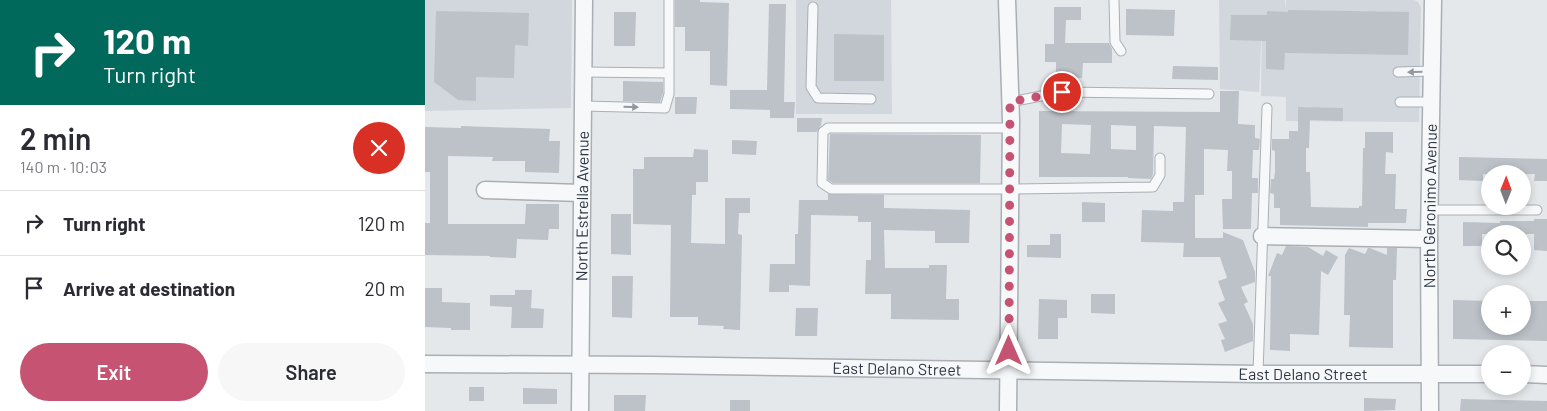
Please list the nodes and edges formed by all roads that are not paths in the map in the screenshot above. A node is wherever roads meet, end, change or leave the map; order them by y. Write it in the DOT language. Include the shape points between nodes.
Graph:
graph roads {
  1 [pos="584,0"];
  2 [pos="669,0"];
  3 [pos="1007,0"];
  4 [pos="1114,0"];
  5 [pos="1433,0"];
  6 [pos="813,6"];
  7 [pos="1121,51"];
  8 [pos="1432,71"];
  9 [pos="583,72"];
  10 [pos="668,72"];
  11 [pos="1398,72"];
  12 [pos="1209,94"];
  13 [pos="871,99"];
  14 [pos="1010,102"];
  15 [pos="1400,102"];
  16 [pos="1431,102"];
  17 [pos="583,106"];
  18 [pos="1267,108"];
  19 [pos="1011,128"];
  20 [pos="1160,158"];
  21 [pos="1010,189"];
  22 [pos="485,190"];
  23 [pos="582,193"];
  24 [pos="1430,210"];
  25 [pos="1537,210"];
  26 [pos="1262,236"];
  27 [pos="1429,239"];
  28 [pos="425,364"];
  29 [pos="580,364"];
  30 [pos="1009,369"];
  31 [pos="1430,373"];
  32 [pos="1258,374"];
  33 [pos="1481,374"];
  34 [pos="1531,374"];
  35 [pos="1547,375"];
  36 [pos="580,411"];
  37 [pos="1008,411"];
  38 [pos="1430,411"];
  1 -- 9 [label="street, North Estrella Avenue"];
  2 -- 10 [label="lane"];
  3 -- 14 [label="street"];
  4 -- 7 [label="lane" via="1115,42"];
  5 -- 8 [label="street, North Geronimo Avenue"];
  6 -- 13 [label="lane" via="811,88 817,98"];
  8 -- 11 [label="lane, one-way"];
  8 -- 16 [label="street, North Geronimo Avenue"];
  9 -- 10 [label="lane"];
  9 -- 17 [label="street, North Estrella Avenue"];
  17 -- 10 [label="lane, one-way" via="665,108 669,94"];
  12 -- 14 [label="lane" via="1062,92"];
  14 -- 19 [label="street"];
  15 -- 16 [label="lane"];
  16 -- 24 [label="street, North Geronimo Avenue"];
  17 -- 23 [label="street, North Estrella Avenue"];
  18 -- 26 [label="lane"];
  19 -- 21 [label="street"];
  19 -- 21 [label="lane" via="828,128 823,132 822,183 831,189"];
  20 -- 21 [label="lane" via="1160,175 1153,186"];
  21 -- 30 [label="street"];
  22 -- 23 [label="street"];
  23 -- 29 [label="street, North Estrella Avenue"];
  24 -- 25 [label="lane"];
  24 -- 27 [label="street, North Geronimo Avenue"];
  26 -- 27 [label="street"];
  26 -- 32 [label="lane"];
  27 -- 31 [label="street, North Geronimo Avenue"];
  28 -- 29 [label="street, East Delano Street"];
  29 -- 30 [label="street, East Delano Street"];
  29 -- 36 [label="street, North Estrella Avenue"];
  30 -- 32 [label="street, East Delano Street"];
  30 -- 37 [label="street"];
  31 -- 32 [label="street, East Delano Street"];
  31 -- 33 [label="street, East Delano Street"];
  31 -- 38 [label="street, North Geronimo Avenue"];
  34 -- 35 [label="street"];
}
